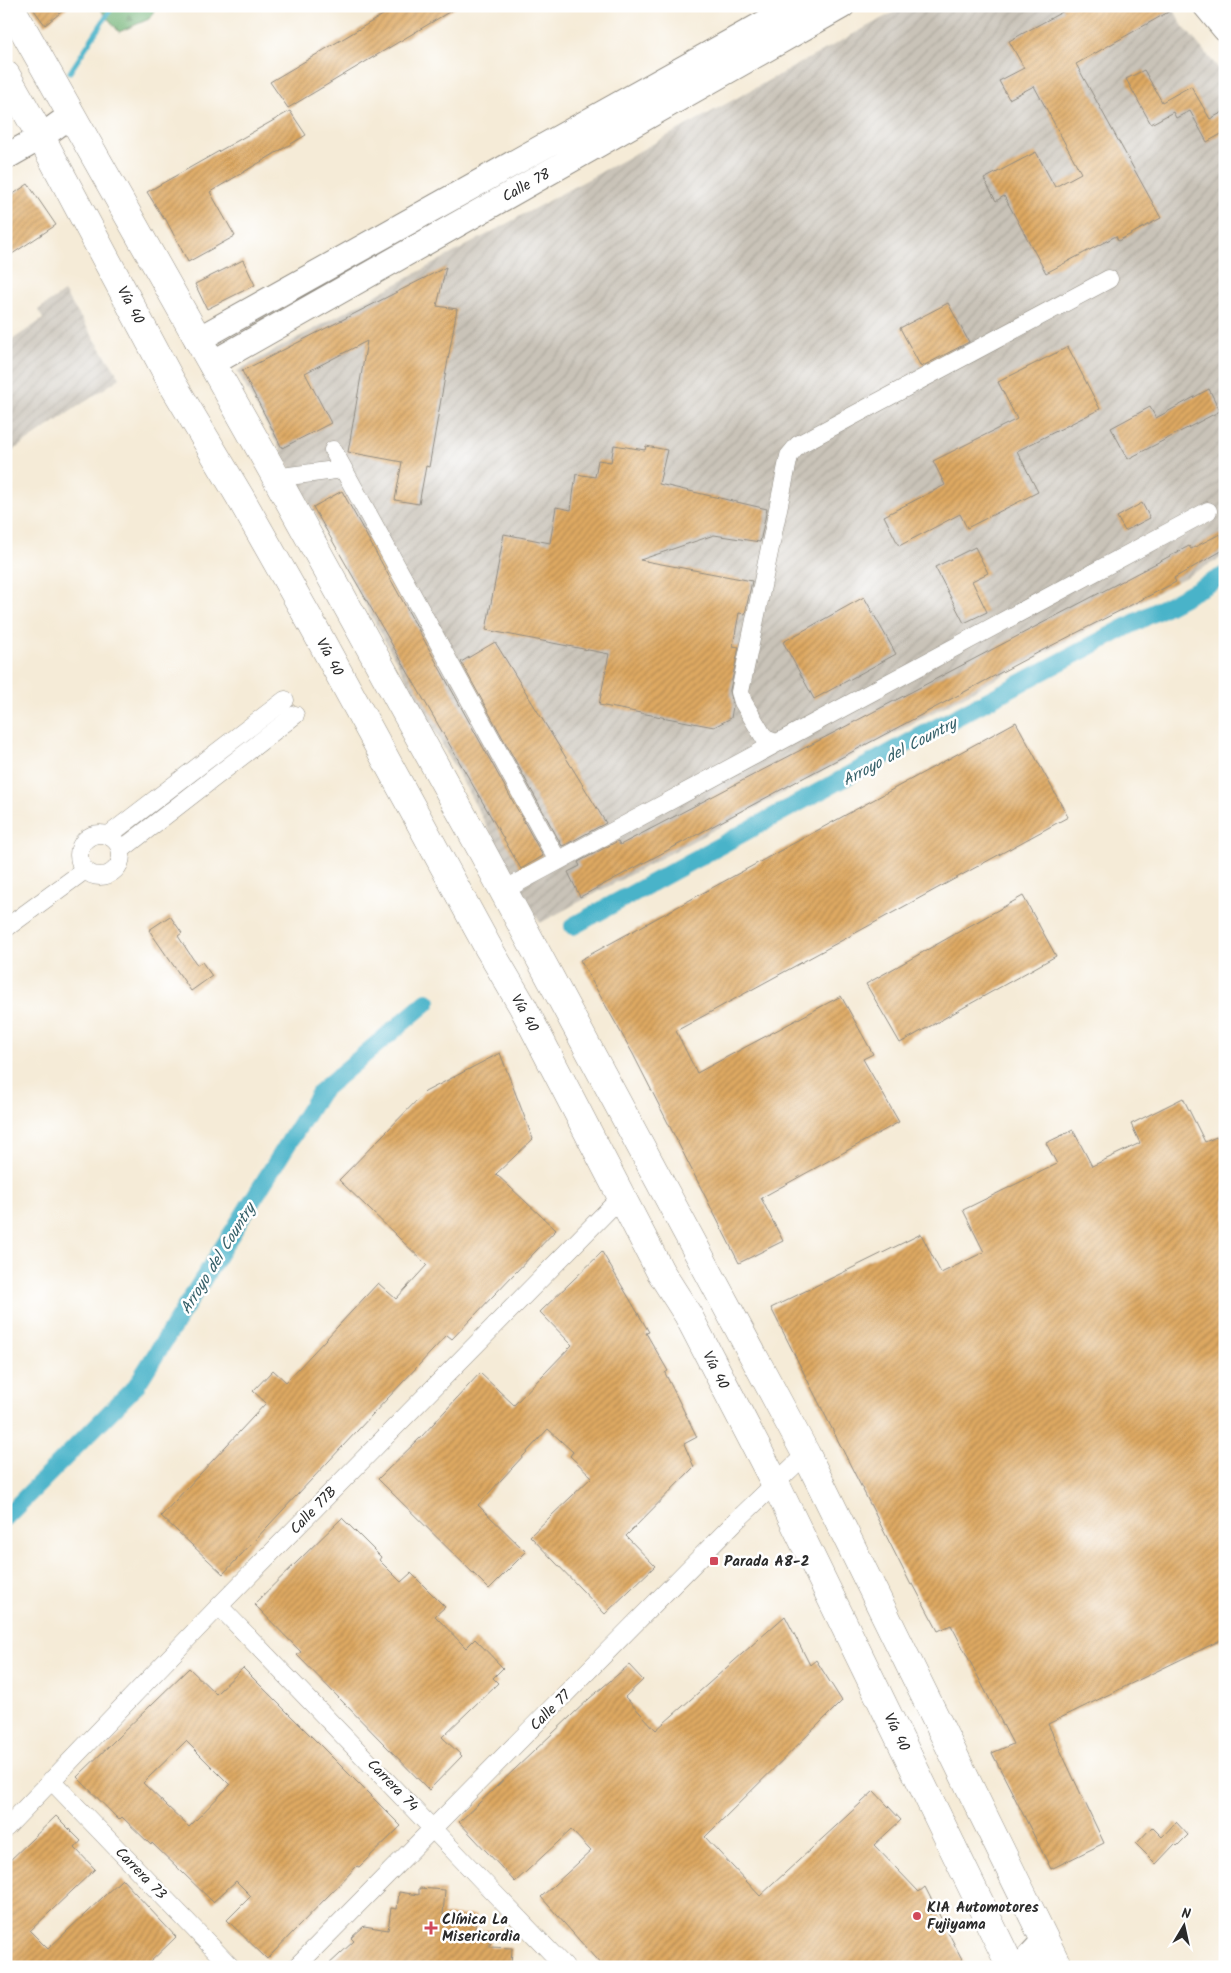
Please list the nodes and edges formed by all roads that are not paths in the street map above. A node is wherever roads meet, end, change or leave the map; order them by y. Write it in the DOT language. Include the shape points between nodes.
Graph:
graph roads {
  1 [pos="10,6"];
  2 [pos="795,6"];
  3 [pos="842,6"];
  4 [pos="1206,6"];
  5 [pos="1225,29"];
  6 [pos="6,75"];
  7 [pos="70,116"];
  8 [pos="41,137"];
  9 [pos="6,157"];
  10 [pos="1109,279"];
  11 [pos="197,340"];
  12 [pos="211,364"];
  13 [pos="333,450"];
  14 [pos="343,469"];
  15 [pos="286,477"];
  16 [pos="240,497"];
  17 [pos="1208,511"];
  18 [pos="285,700"];
  19 [pos="295,715"];
  20 [pos="776,743"];
  21 [pos="109,835"];
  22 [pos="481,849"];
  23 [pos="121,850"];
  24 [pos="558,861"];
  25 [pos="445,868"];
  26 [pos="85,870"];
  27 [pos="511,886"];
  28 [pos="6,928"];
  29 [pos="622,1196"];
  30 [pos="722,1298"];
  31 [pos="688,1316"];
  32 [pos="806,1454"];
  33 [pos="776,1483"];
  34 [pos="219,1606"];
  35 [pos="51,1780"];
  36 [pos="6,1828"];
  37 [pos="434,1828"];
  38 [pos="1045,1940"];
  39 [pos="231,1967"];
  40 [pos="296,1967"];
  41 [pos="565,1967"];
  42 [pos="1011,1967"];
  43 [pos="1020,1967"];
  44 [pos="1058,1967"];
  1 -- 7 [label="highway"];
  2 -- 11 [label="main road, Calle 78"];
  3 -- 12 [label="main road, Calle 78"];
  4 -- 5 [label="main road"];
  6 -- 8 [label="highway, Vía 40"];
  7 -- 8 [label="main road"];
  7 -- 11 [label="highway"];
  8 -- 9 [label="main road"];
  8 -- 16 [label="highway, Vía 40" via="172,383"];
  10 -- 20 [label="street" via="792,450 740,692 765,739"];
  11 -- 12 [label="highway"];
  12 -- 15 [label="highway"];
  13 -- 14 [label="street"];
  14 -- 15 [label="street"];
  14 -- 24 [label="street"];
  15 -- 16 [label="highway"];
  15 -- 22 [label="highway"];
  16 -- 25 [label="highway, Vía 40"];
  17 -- 20 [label="street"];
  18 -- 21 [label="street"];
  19 -- 23 [label="street"];
  20 -- 24 [label="street"];
  21 -- 23 [label="street"];
  21 -- 26 [label="street" via="96,834 84,840 79,859"];
  22 -- 25 [label="highway"];
  22 -- 27 [label="highway"];
  23 -- 26 [label="street" via="120,864 110,873 98,876"];
  24 -- 27 [label="street"];
  25 -- 29 [label="highway, Vía 40" via="523,1007"];
  26 -- 28 [label="street"];
  27 -- 30 [label="highway"];
  29 -- 31 [label="highway, Vía 40" via="660,1271"];
  29 -- 34 [label="street, Calle 77B"];
  30 -- 31 [label="highway"];
  30 -- 32 [label="highway"];
  31 -- 33 [label="highway, Vía 40"];
  32 -- 33 [label="street, Calle 77"];
  32 -- 38 [label="highway"];
  33 -- 37 [label="street, Calle 77"];
  33 -- 42 [label="highway, Vía 40"];
  34 -- 35 [label="street, Calle 77B"];
  34 -- 37 [label="street, Carrera 74"];
  35 -- 36 [label="street, Calle 77B"];
  35 -- 39 [label="street, Carrera 73"];
  37 -- 40 [label="street, Calle 77"];
  37 -- 41 [label="street, Carrera 74"];
  38 -- 43 [label="main road"];
  38 -- 44 [label="highway"];
}
